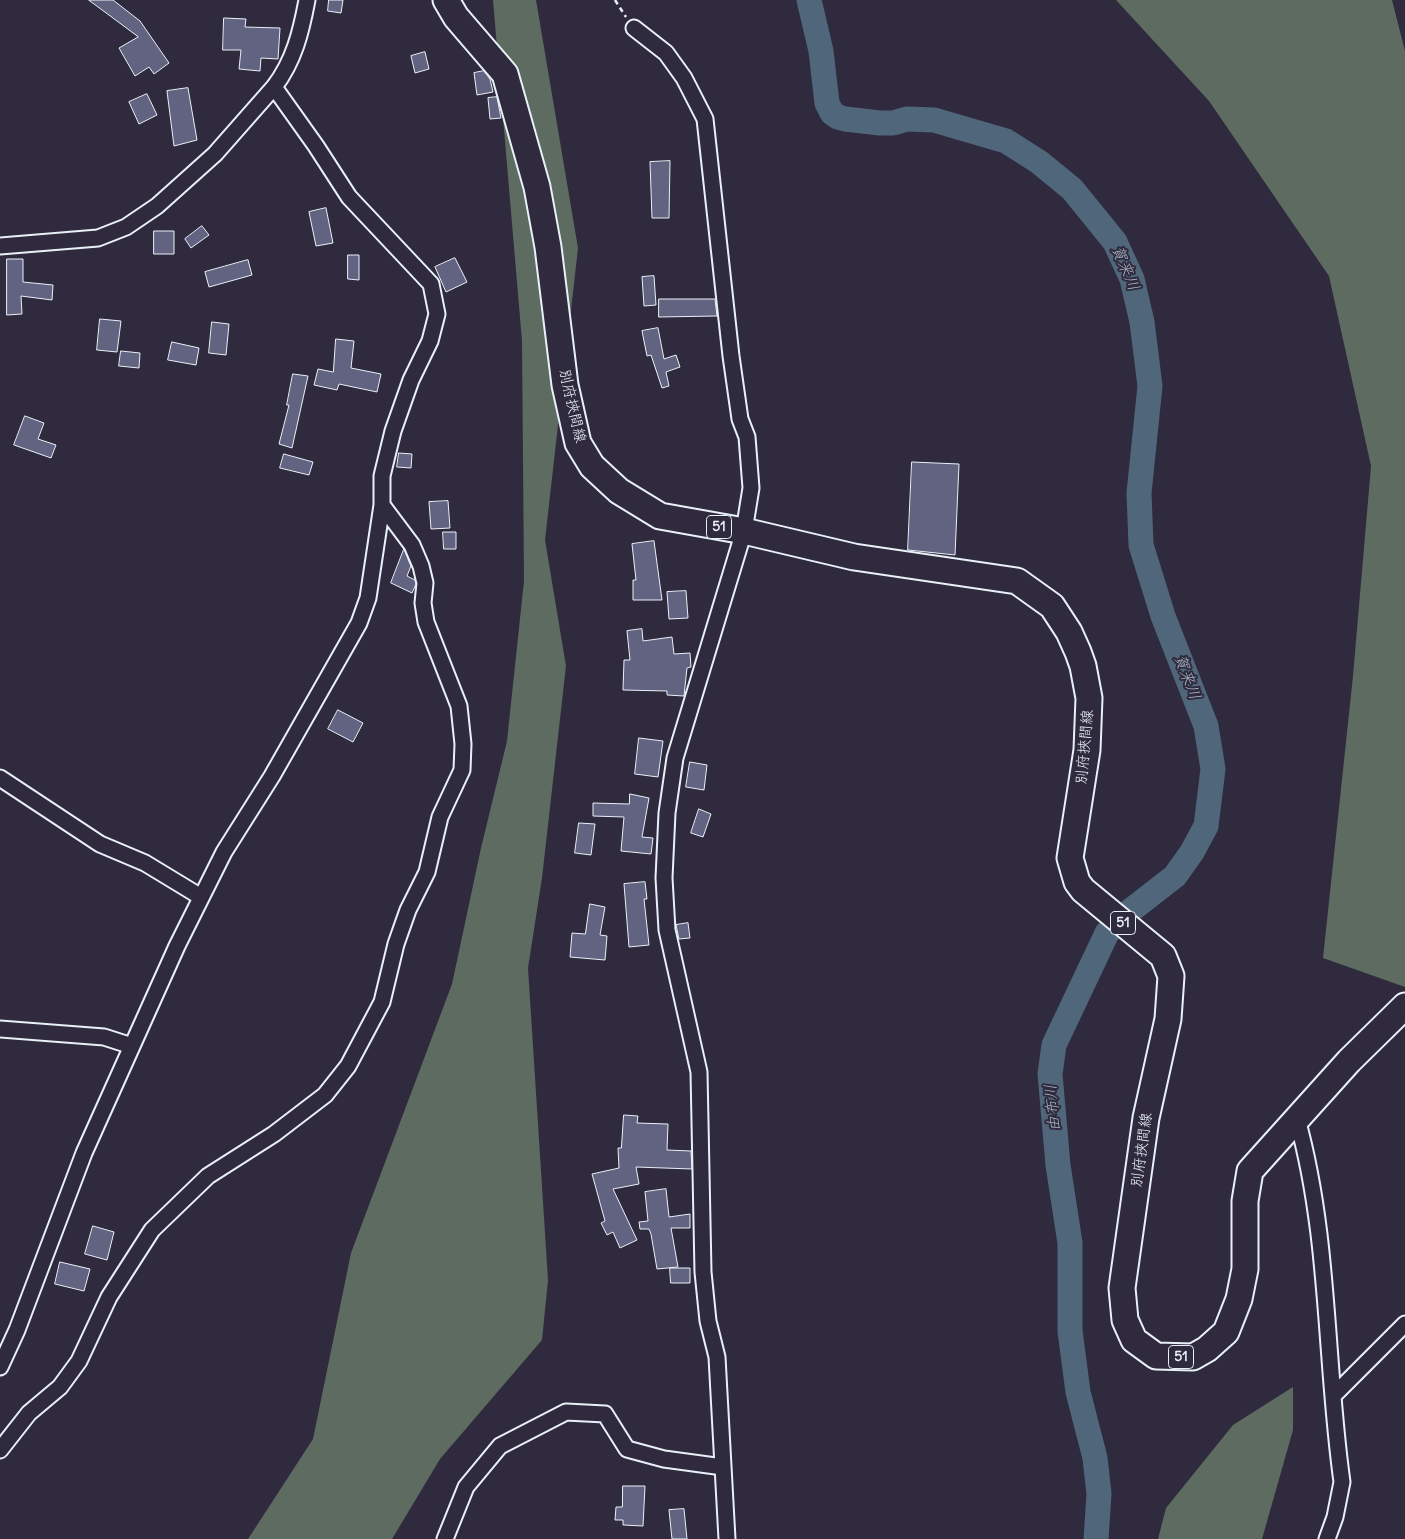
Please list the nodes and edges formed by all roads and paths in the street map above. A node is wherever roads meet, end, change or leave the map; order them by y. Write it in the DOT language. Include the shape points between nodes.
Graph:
graph roads {
  1 [pos="307,0"];
  2 [pos="446,0"];
  3 [pos="615,0"];
  4 [pos="634,28"];
  5 [pos="274,88"];
  6 [pos="0,246"];
  7 [pos="382,505"];
  8 [pos="744,532"];
  9 [pos="0,778"];
  10 [pos="201,898"];
  11 [pos="1405,1006"];
  12 [pos="0,1029"];
  13 [pos="132,1046"];
  14 [pos="1298,1118"];
  15 [pos="1405,1324"];
  16 [pos="0,1367"];
  17 [pos="1333,1396"];
  18 [pos="0,1450"];
  19 [pos="723,1467"];
  20 [pos="444,1539"];
  21 [pos="727,1539"];
  22 [pos="1327,1539"];
  1 -- 5 [label="street" via="297,47"];
  2 -- 8 [label="main road, 別府挾間線 / 51" via="456,17 504,74 519,120 548,247 565,385 578,443 592,466 646,510 660,516"];
  3 -- 4 [label="path"];
  4 -- 8 [label="street" via="666,53 684,78 705,119 731,356 740,419 747,437 752,488"];
  5 -- 6 [label="street" via="215,154 157,206 126,227 98,238"];
  5 -- 7 [label="street" via="348,197 431,284 437,314 430,341 411,380 393,431 382,476"];
  7 -- 10 [label="street" via="368,598 360,624 224,852"];
  7 -- 18 [label="street" via="412,545 422,566 425,583 422,603 426,622 459,706 463,744 462,770 440,817 427,872 396,944 382,1002 348,1066 325,1095 274,1134 208,1176 152,1230 110,1297 79,1361 60,1387 29,1413"];
  8 -- 14 [label="main road, 別府挾間線 / 51" via="854,557 1016,581 1052,606 1069,632 1084,666 1089,698 1088,750 1070,858 1074,875 1083,890 1164,956 1171,976 1168,1019 1146,1118 1122,1288 1125,1320 1134,1340 1156,1356 1193,1357 1226,1332 1239,1299 1245,1269 1245,1201 1250,1171"];
  8 -- 19 [label="street" via="675,758 667,814 664,878 667,930 699,1072 703,1272 708,1321 718,1357"];
  9 -- 10 [label="street" via="100,844 145,863"];
  10 -- 13 [label="street"];
  11 -- 14 [label="main road, 別府挾間線 / 51"];
  12 -- 13 [label="street" via="104,1037"];
  13 -- 16 [label="street" via="84,1153"];
  14 -- 17 [label="street" via="1320,1243"];
  15 -- 17 [label="street"];
  17 -- 22 [label="street" via="1342,1482"];
  19 -- 20 [label="street" via="664,1459 627,1449 605,1414 566,1412 500,1446 466,1486"];
  19 -- 21 [label="street"];
}
